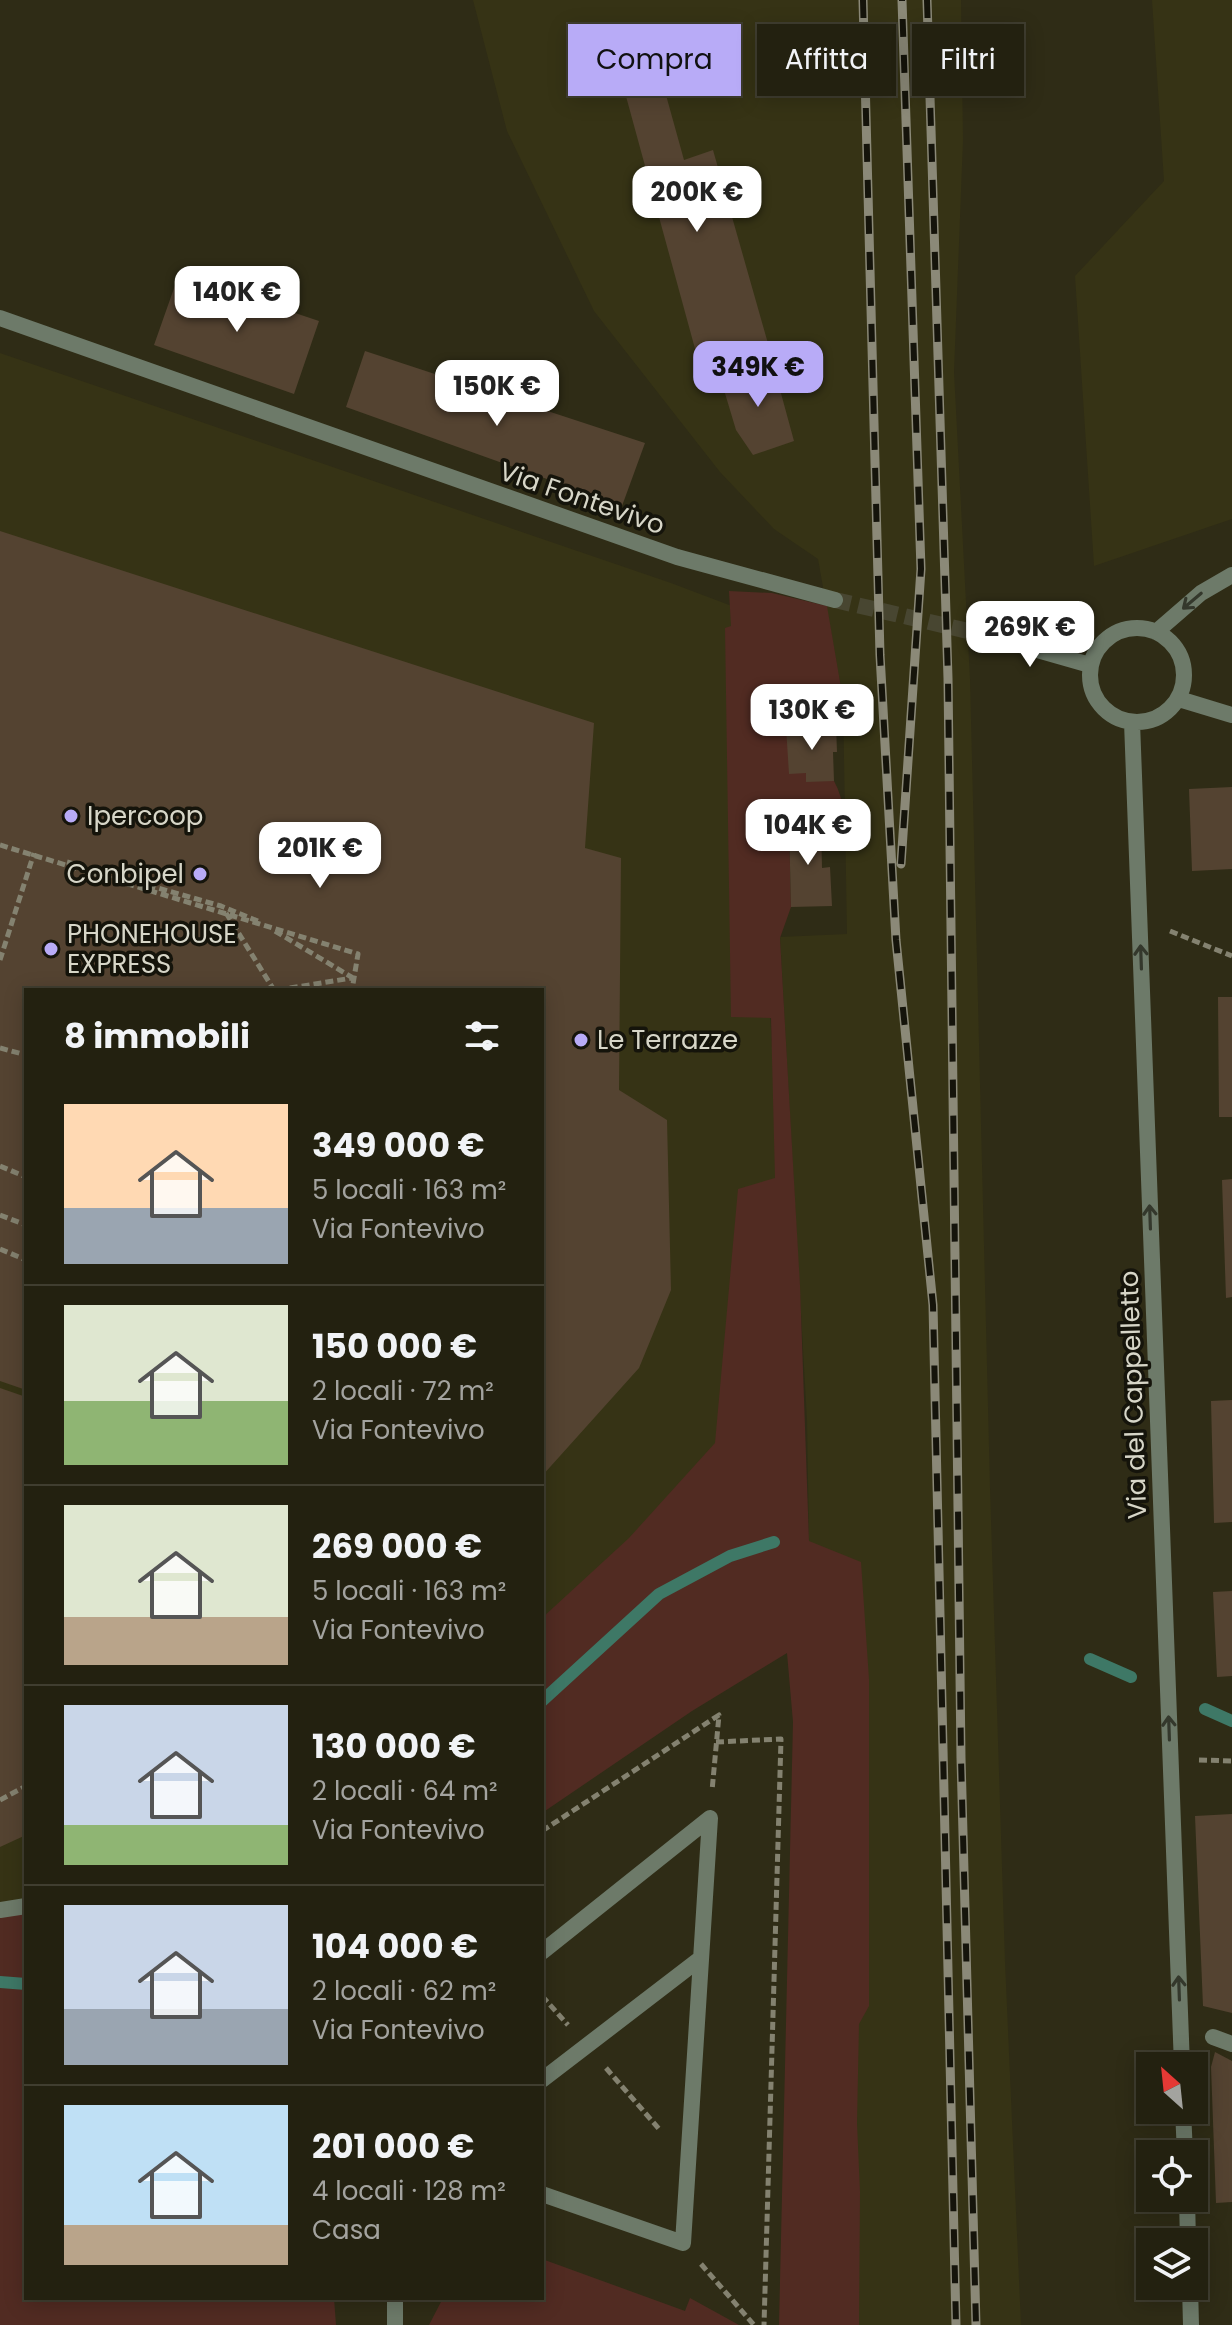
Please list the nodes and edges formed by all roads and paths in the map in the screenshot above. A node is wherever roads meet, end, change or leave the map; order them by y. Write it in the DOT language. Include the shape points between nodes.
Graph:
graph roads {
  1 [pos="0,318"];
  2 [pos="1232,575"];
  3 [pos="835,600"];
  4 [pos="1156,632"];
  5 [pos="981,634"];
  6 [pos="1090,665"];
  7 [pos="1179,699"];
  8 [pos="1232,715"];
  9 [pos="1132,722"];
  10 [pos="0,844"];
  11 [pos="34,852"];
  12 [pos="221,906"];
  13 [pos="1139,919"];
  14 [pos="1232,956"];
  15 [pos="0,960"];
  16 [pos="353,978"];
  17 [pos="275,988"];
  18 [pos="289,988"];
  19 [pos="352,988"];
  20 [pos="352,988"];
  21 [pos="0,1048"];
  22 [pos="24,1054"];
  23 [pos="0,1166"];
  24 [pos="24,1176"];
  25 [pos="0,1215"];
  26 [pos="24,1224"];
  27 [pos="0,1249"];
  28 [pos="24,1259"];
  29 [pos="716,1742"];
  30 [pos="24,1787"];
  31 [pos="0,1800"];
  32 [pos="710,1818"];
  33 [pos="544,1830"];
  34 [pos="24,1906"];
  35 [pos="0,1910"];
  36 [pos="544,1950"];
  37 [pos="701,1958"];
  38 [pos="544,1998"];
  39 [pos="1213,2037"];
  40 [pos="1232,2044"];
  41 [pos="586,2046"];
  42 [pos="1181,2052"];
  43 [pos="544,2078"];
  44 [pos="666,2137"];
  45 [pos="544,2195"];
  46 [pos="683,2243"];
  47 [pos="395,2300"];
  48 [pos="1190,2300"];
  49 [pos="395,2325"];
  50 [pos="754,2325"];
  51 [pos="764,2325"];
  52 [pos="1191,2325"];
  1 -- 3 [label="street, Via Fontevivo" via="677,557"];
  2 -- 4 [label="street, one-way" via="1201,593"];
  4 -- 6 [label="street" via="1140,628 1109,637"];
  4 -- 7 [label="street" via="1179,651 1184,683"];
  5 -- 6 [label="street"];
  6 -- 9 [label="street" via="1095,698 1105,711"];
  7 -- 8 [label="street"];
  7 -- 9 [label="street" via="1164,715"];
  9 -- 13 [label="street, Via del Cappelletto"];
  10 -- 11 [label="path"];
  10 -- 19 [label="path" via="358,954"];
  11 -- 12 [label="path"];
  11 -- 15 [label="path"];
  12 -- 16 [label="path" via="253,917"];
  12 -- 17 [label="path"];
  13 -- 14 [label="path"];
  42 -- 13 [label="street, Via del Cappelletto, one-way"];
  16 -- 18 [label="path"];
  16 -- 20 [label="path"];
  21 -- 22 [label="path"];
  23 -- 24 [label="path"];
  25 -- 26 [label="path"];
  27 -- 28 [label="path"];
  29 -- 32 [label="path"];
  29 -- 33 [label="path" via="719,1715"];
  29 -- 51 [label="path" via="781,1739"];
  30 -- 31 [label="path"];
  32 -- 36 [label="street"];
  32 -- 37 [label="street"];
  34 -- 35 [label="street"];
  37 -- 41 [label="street"];
  37 -- 46 [label="street"];
  38 -- 41 [label="path"];
  39 -- 40 [label="street"];
  41 -- 43 [label="street"];
  41 -- 44 [label="path"];
  45 -- 46 [label="street"];
  46 -- 50 [label="path"];
  47 -- 49 [label="street"];
  48 -- 52 [label="street"];
}
